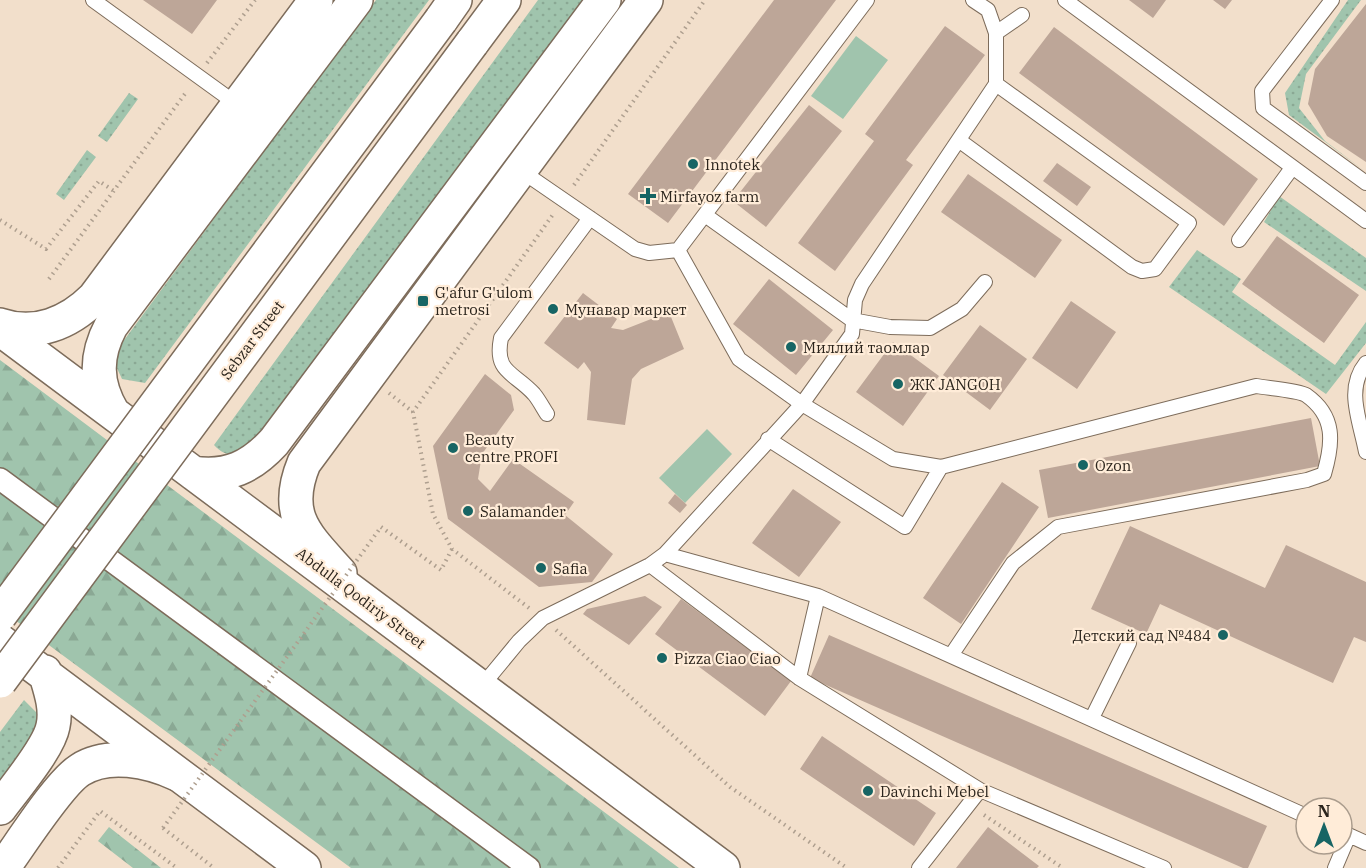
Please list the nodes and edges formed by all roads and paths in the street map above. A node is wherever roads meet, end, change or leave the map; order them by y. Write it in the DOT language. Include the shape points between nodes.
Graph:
graph roads {
  1 [pos="93,0"];
  2 [pos="255,0"];
  3 [pos="316,0"];
  4 [pos="356,0"];
  5 [pos="504,0"];
  6 [pos="604,0"];
  7 [pos="646,0"];
  8 [pos="705,0"];
  9 [pos="867,0"];
  10 [pos="973,0"];
  11 [pos="1065,0"];
  12 [pos="1332,0"];
  13 [pos="448,10"];
  14 [pos="1022,15"];
  15 [pos="996,33"];
  16 [pos="197,76"];
  17 [pos="996,84"];
  18 [pos="238,105"];
  19 [pos="960,141"];
  20 [pos="1292,168"];
  21 [pos="520,170"];
  22 [pos="1366,183"];
  23 [pos="114,191"];
  24 [pos="564,199"];
  25 [pos="705,215"];
  26 [pos="590,218"];
  27 [pos="0,220"];
  28 [pos="1366,221"];
  29 [pos="1239,240"];
  30 [pos="678,250"];
  31 [pos="49,279"];
  32 [pos="985,282"];
  33 [pos="852,320"];
  34 [pos="0,327"];
  35 [pos="1366,363"];
  36 [pos="383,388"];
  37 [pos="802,404"];
  38 [pos="413,412"];
  39 [pos="113,413"];
  40 [pos="547,414"];
  41 [pos="1363,420"];
  42 [pos="768,439"];
  43 [pos="1366,452"];
  44 [pos="941,467"];
  45 [pos="193,472"];
  46 [pos="0,479"];
  47 [pos="452,549"];
  48 [pos="665,554"];
  49 [pos="650,565"];
  50 [pos="818,596"];
  51 [pos="365,601"];
  52 [pos="0,615"];
  53 [pos="543,618"];
  54 [pos="0,641"];
  55 [pos="1129,643"];
  56 [pos="952,654"];
  57 [pos="45,672"];
  58 [pos="799,678"];
  59 [pos="0,681"];
  60 [pos="481,687"];
  61 [pos="1092,718"];
  62 [pos="185,778"];
  63 [pos="980,790"];
  64 [pos="968,805"];
  65 [pos="0,808"];
  66 [pos="1294,811"];
  67 [pos="3,868"];
  68 [pos="58,868"];
  69 [pos="177,868"];
  70 [pos="214,868"];
  71 [pos="304,868"];
  72 [pos="529,868"];
  73 [pos="723,868"];
  74 [pos="847,868"];
  75 [pos="919,868"];
  76 [pos="1063,868"];
  77 [pos="1164,868"];
  1 -- 16 [label="lane"];
  2 -- 16 [label="path"];
  3 -- 18 [label="main road"];
  4 -- 39 [label="main road" via="111,326 101,348 99,373"];
  5 -- 59 [label="main road, Sebzar Street, bridge"];
  6 -- 45 [label="main road" via="274,442 256,460 232,472"];
  7 -- 21 [label="main road"];
  8 -- 24 [label="path"];
  9 -- 25 [label="lane"];
  10 -- 15 [label="lane" via="988,10"];
  11 -- 20 [label="lane"];
  12 -- 22 [label="lane" via="1262,91 1263,108"];
  13 -- 52 [label="main road, bridge"];
  14 -- 15 [label="lane"];
  15 -- 17 [label="lane"];
  16 -- 18 [label="lane"];
  16 -- 23 [label="path"];
  17 -- 19 [label="lane"];
  17 -- 19 [label="lane" via="1189,223 1155,269 1142,271"];
  18 -- 34 [label="main road" via="84,308 51,327"];
  19 -- 33 [label="lane" via="862,284"];
  20 -- 28 [label="lane"];
  20 -- 29 [label="lane"];
  21 -- 24 [label="lane"];
  21 -- 51 [label="main road" via="311,452 299,475 294,500 300,524"];
  23 -- 27 [label="path" via="99,181 46,249"];
  23 -- 31 [label="path"];
  24 -- 26 [label="lane"];
  24 -- 38 [label="path"];
  25 -- 30 [label="lane"];
  25 -- 33 [label="lane"];
  26 -- 30 [label="lane" via="635,249 649,253"];
  26 -- 40 [label="lane" via="501,338 498,355 504,369 534,395"];
  30 -- 37 [label="lane" via="739,359"];
  32 -- 33 [label="lane" via="962,309 930,328 890,327"];
  33 -- 37 [label="lane" via="852,334"];
  34 -- 39 [label="main road, Abdulla Qodiriy Street"];
  35 -- 41 [label="lane" via="1353,387"];
  36 -- 38 [label="path"];
  37 -- 42 [label="lane"];
  37 -- 44 [label="lane" via="894,459"];
  38 -- 47 [label="path" via="433,514"];
  39 -- 45 [label="main road, Abdulla Qodiriy Street"];
  41 -- 43 [label="lane"];
  42 -- 44 [label="lane" via="905,527"];
  42 -- 48 [label="lane"];
  44 -- 56 [label="lane" via="1256,386 1305,394 1329,420 1331,450 1323,474 1058,527 1013,563"];
  45 -- 51 [label="main road, Abdulla Qodiriy Street"];
  46 -- 72 [label="street"];
  47 -- 53 [label="path"];
  47 -- 70 [label="path, bridge" via="441,570 381,527 164,828"];
  48 -- 49 [label="lane"];
  48 -- 50 [label="lane"];
  49 -- 53 [label="lane"];
  49 -- 58 [label="lane"];
  50 -- 56 [label="lane"];
  50 -- 58 [label="lane"];
  51 -- 60 [label="main road, Abdulla Qodiriy Street"];
  53 -- 60 [label="lane"];
  53 -- 74 [label="path" via="730,787"];
  54 -- 57 [label="main road"];
  55 -- 61 [label="lane"];
  56 -- 61 [label="lane"];
  57 -- 62 [label="main road"];
  57 -- 65 [label="main road" via="54,708 53,728"];
  58 -- 63 [label="lane"];
  60 -- 73 [label="main road, Abdulla Qodiriy Street"];
  61 -- 66 [label="lane"];
  62 -- 67 [label="main road" via="136,762 116,760 88,765 70,778"];
  62 -- 71 [label="main road"];
  63 -- 64 [label="lane"];
  63 -- 77 [label="lane"];
  64 -- 75 [label="lane"];
  64 -- 76 [label="path"];
  68 -- 69 [label="path" via="100,811"];
}
